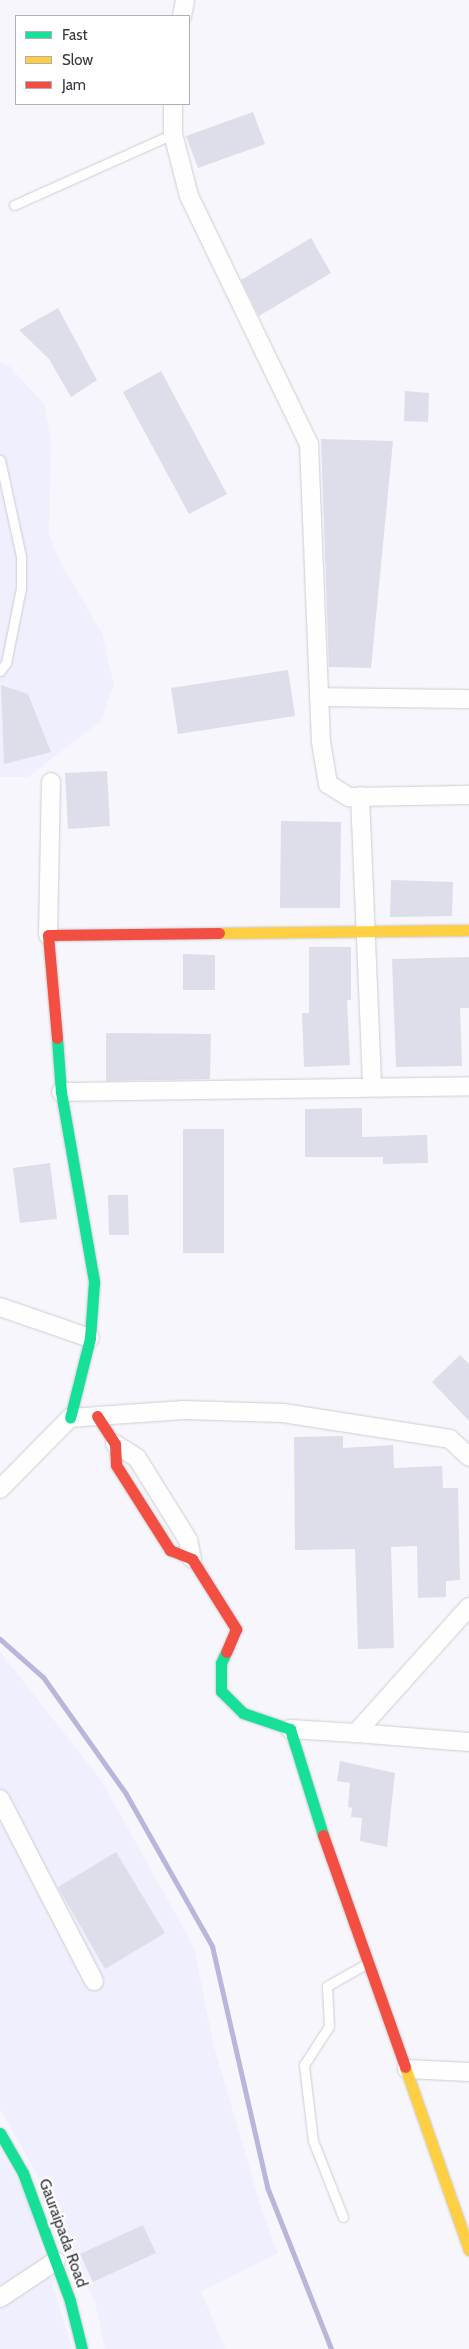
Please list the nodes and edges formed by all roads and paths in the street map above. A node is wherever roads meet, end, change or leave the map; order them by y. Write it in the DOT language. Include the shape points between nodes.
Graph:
graph roads {
  1 [pos="185,0"];
  2 [pos="182,15"];
  3 [pos="173,105"];
  4 [pos="173,134"];
  5 [pos="14,205"];
  6 [pos="0,460"];
  7 [pos="0,671"];
  8 [pos="319,697"];
  9 [pos="469,699"];
  10 [pos="51,782"];
  11 [pos="469,795"];
  12 [pos="360,796"];
  13 [pos="366,930"];
  14 [pos="469,930"];
  15 [pos="48,935"];
  16 [pos="372,1086"];
  17 [pos="469,1086"];
  18 [pos="61,1092"];
  19 [pos="0,1308"];
  20 [pos="90,1338"];
  21 [pos="97,1416"];
  22 [pos="70,1418"];
  23 [pos="115,1444"];
  24 [pos="469,1457"];
  25 [pos="0,1489"];
  26 [pos="192,1559"];
  27 [pos="469,1607"];
  28 [pos="290,1729"];
  29 [pos="356,1733"];
  30 [pos="469,1742"];
  31 [pos="0,1800"];
  32 [pos="369,1962"];
  33 [pos="94,1981"];
  34 [pos="407,2069"];
  35 [pos="469,2072"];
  36 [pos="0,2133"];
  37 [pos="343,2217"];
  38 [pos="469,2250"];
  39 [pos="56,2260"];
  40 [pos="0,2298"];
  41 [pos="82,2349"];
  1 -- 2 [label="street"];
  3 -- 4 [label="street"];
  4 -- 5 [label="lane"];
  4 -- 8 [label="street" via="188,196 308,444"];
  6 -- 7 [label="lane" via="21,556 21,588 6,664"];
  8 -- 9 [label="street"];
  8 -- 12 [label="street" via="321,742 328,784 349,797"];
  10 -- 15 [label="street"];
  11 -- 12 [label="street"];
  12 -- 13 [label="street"];
  13 -- 14 [label="street"];
  13 -- 15 [label="street"];
  13 -- 16 [label="street"];
  15 -- 18 [label="street"];
  16 -- 17 [label="street"];
  16 -- 18 [label="street"];
  18 -- 20 [label="street" via="94,1282"];
  19 -- 20 [label="street"];
  20 -- 22 [label="street"];
  21 -- 22 [label="street"];
  21 -- 23 [label="street"];
  21 -- 24 [label="street" via="184,1410 283,1413 450,1439"];
  22 -- 25 [label="street"];
  23 -- 26 [label="street" via="137,1458 188,1540"];
  26 -- 28 [label="street" via="236,1629 221,1663 221,1691 243,1713"];
  27 -- 29 [label="street"];
  28 -- 29 [label="street"];
  28 -- 32 [label="street" via="326,1843"];
  29 -- 30 [label="street"];
  31 -- 33 [label="street"];
  32 -- 34 [label="street"];
  32 -- 37 [label="lane" via="327,1986 329,2026 304,2065 309,2126"];
  34 -- 35 [label="street"];
  34 -- 38 [label="street"];
  36 -- 39 [label="street, Gauraipada Road" via="23,2173"];
  39 -- 40 [label="street"];
  39 -- 41 [label="street, Gauraipada Road"];
}
